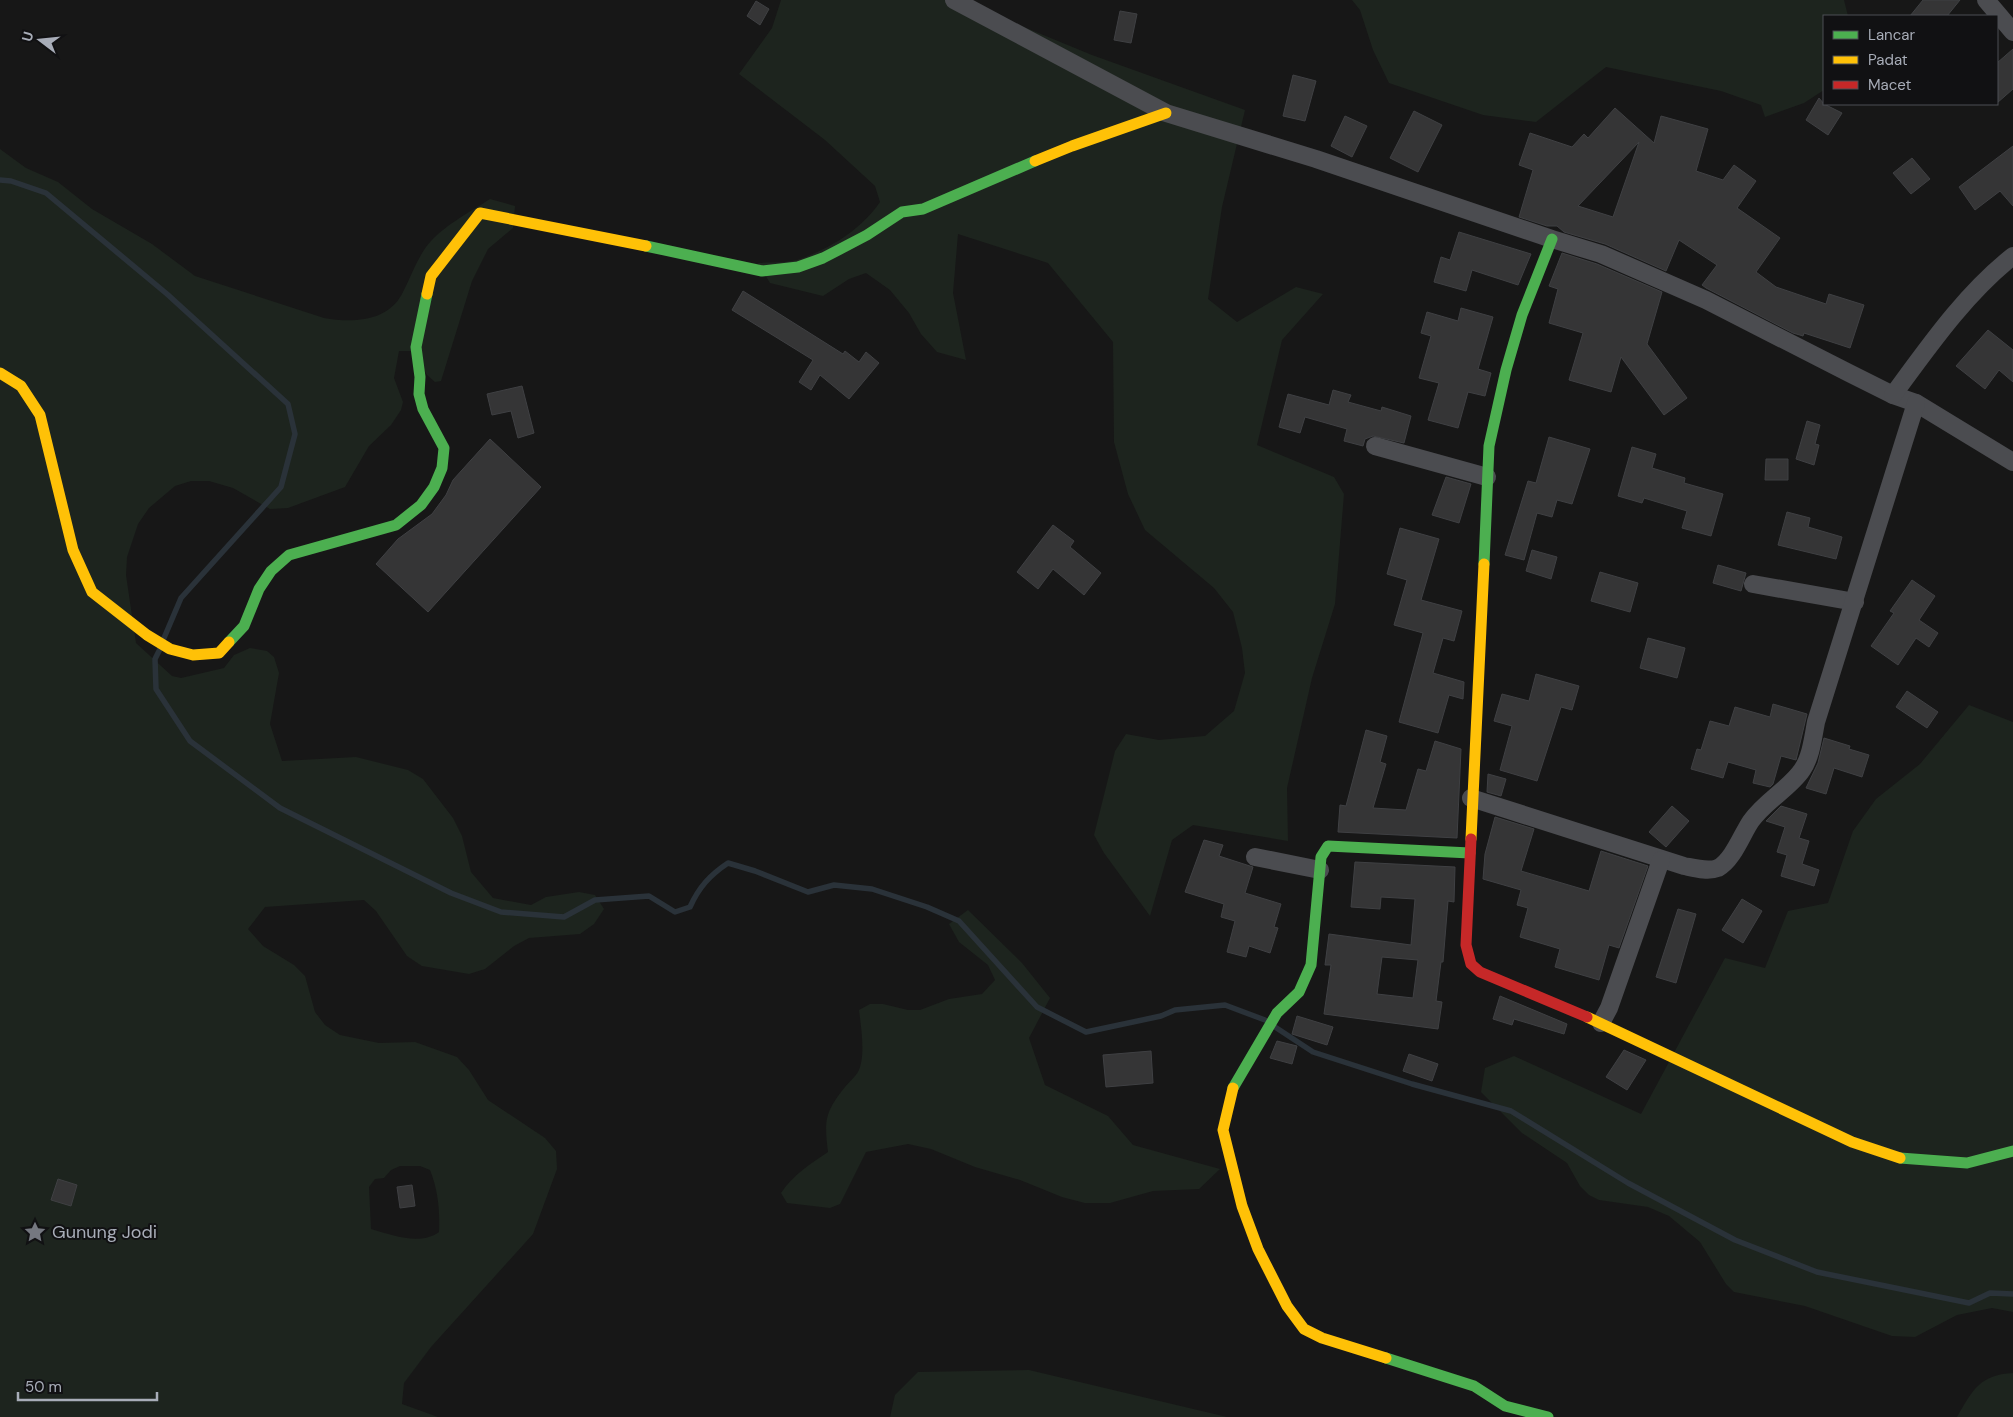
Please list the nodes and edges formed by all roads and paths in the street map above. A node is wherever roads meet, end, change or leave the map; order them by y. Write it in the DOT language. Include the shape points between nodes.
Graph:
graph roads {
  1 [pos="954,0"];
  2 [pos="1986,0"];
  3 [pos="2013,32"];
  4 [pos="1166,113"];
  5 [pos="1552,239"];
  6 [pos="2013,256"];
  7 [pos="0,373"];
  8 [pos="1893,395"];
  9 [pos="1916,403"];
  10 [pos="1375,446"];
  11 [pos="2013,462"];
  12 [pos="1487,477"];
  13 [pos="1753,584"];
  14 [pos="1855,602"];
  15 [pos="1471,798"];
  16 [pos="1470,853"];
  17 [pos="1255,856"];
  18 [pos="1661,860"];
  19 [pos="1320,870"];
  20 [pos="1601,1023"];
  21 [pos="2013,1151"];
  22 [pos="1548,1417"];
  1 -- 4 [label="street"];
  2 -- 3 [label="street"];
  4 -- 5 [label="street" via="1316,159"];
  4 -- 7 [label="street" via="1072,146 923,209 902,212 858,240 798,267 762,271 480,213 431,276 416,347 423,409 444,448 442,468 434,487 421,505 396,525 290,555 271,571 259,588 244,626 219,653 192,655 170,649 92,592 73,550 40,416 21,386"];
  5 -- 8 [label="street" via="1601,254 1706,300"];
  5 -- 12 [label="street" via="1522,316 1509,361 1491,438"];
  6 -- 8 [label="street" via="1996,269 1937,335"];
  8 -- 9 [label="street"];
  9 -- 11 [label="street"];
  9 -- 14 [label="street"];
  10 -- 12 [label="street"];
  12 -- 15 [label="street"];
  13 -- 14 [label="street"];
  14 -- 18 [label="street" via="1803,770 1762,808 1718,868 1699,869"];
  15 -- 16 [label="street"];
  15 -- 18 [label="street"];
  16 -- 19 [label="street" via="1334,845 1324,850"];
  16 -- 20 [label="street" via="1466,945 1473,969"];
  17 -- 19 [label="street"];
  18 -- 20 [label="street"];
  19 -- 22 [label="street" via="1311,965 1299,992 1277,1013 1232,1090 1223,1130 1242,1206 1258,1249 1304,1329 1322,1338 1474,1386 1505,1406"];
  20 -- 21 [label="street" via="1852,1142 1905,1160 1968,1163"];
}
